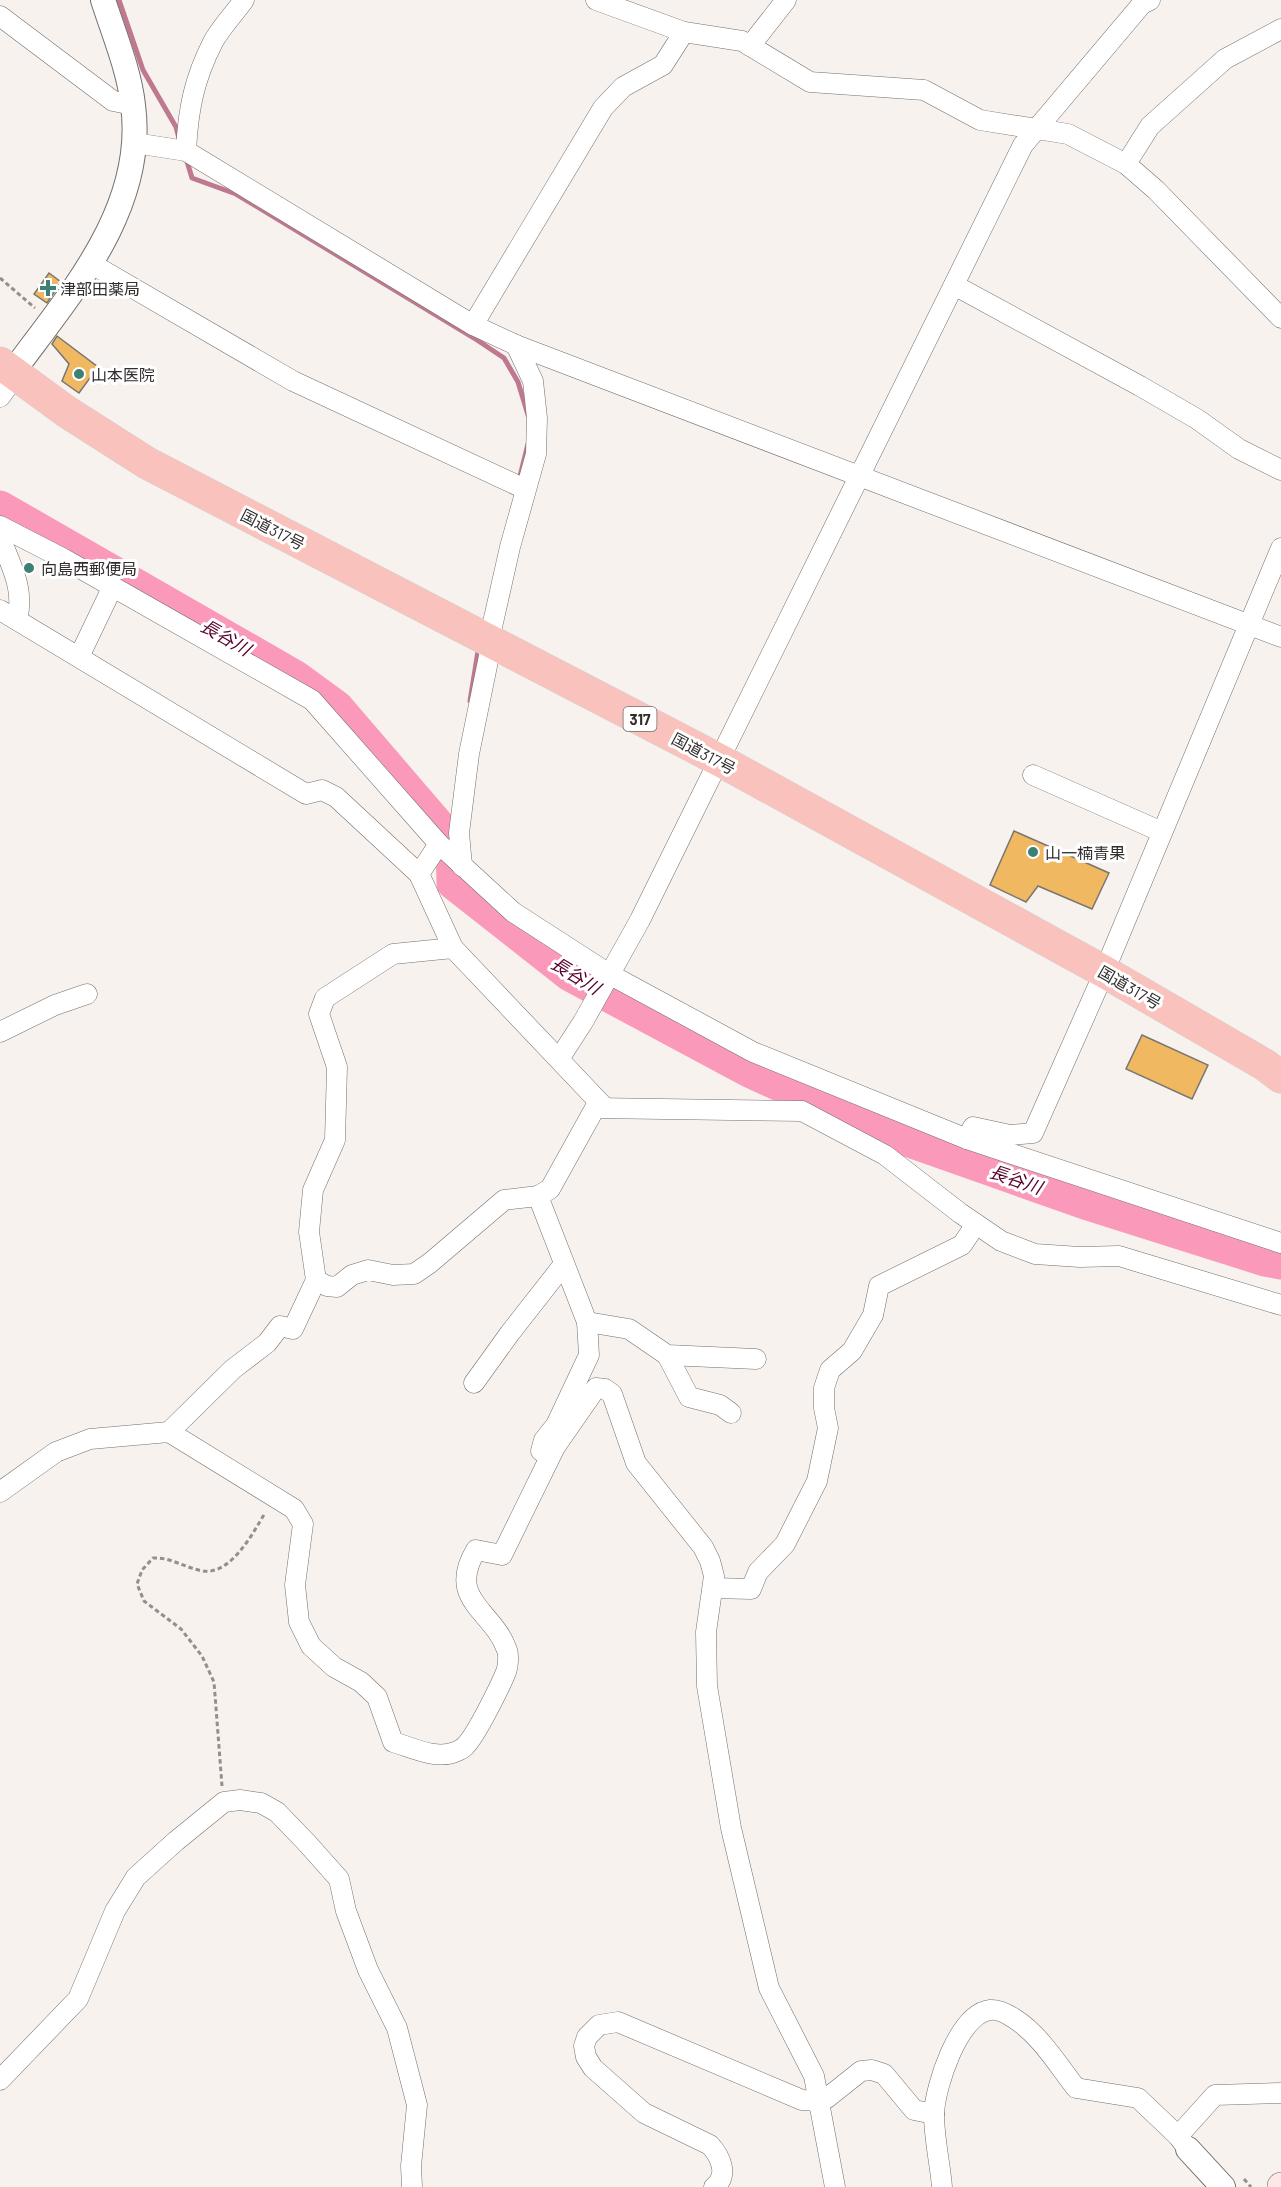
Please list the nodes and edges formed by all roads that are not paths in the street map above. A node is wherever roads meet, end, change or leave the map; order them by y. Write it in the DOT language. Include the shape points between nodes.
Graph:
graph roads {
  1 [pos="103,0"];
  2 [pos="244,0"];
  3 [pos="786,0"];
  4 [pos="1149,0"];
  5 [pos="603,1"];
  6 [pos="0,16"];
  7 [pos="1281,29"];
  8 [pos="684,32"];
  9 [pos="750,46"];
  10 [pos="133,105"];
  11 [pos="1037,129"];
  12 [pos="135,143"];
  13 [pos="186,151"];
  14 [pos="1126,164"];
  15 [pos="90,263"];
  16 [pos="954,285"];
  17 [pos="1281,318"];
  18 [pos="473,325"];
  19 [pos="516,345"];
  20 [pos="4,378"];
  21 [pos="1281,470"];
  22 [pos="859,476"];
  23 [pos="525,489"];
  24 [pos="0,526"];
  25 [pos="0,537"];
  26 [pos="1281,548"];
  27 [pos="112,586"];
  28 [pos="0,610"];
  29 [pos="17,620"];
  30 [pos="1248,626"];
  31 [pos="1281,637"];
  32 [pos="491,642"];
  33 [pos="79,657"];
  34 [pos="721,761"];
  35 [pos="1033,776"];
  36 [pos="1162,832"];
  37 [pos="439,844"];
  38 [pos="462,866"];
  39 [pos="419,874"];
  40 [pos="453,948"];
  41 [pos="1103,971"];
  42 [pos="607,978"];
  43 [pos="87,994"];
  44 [pos="0,1032"];
  45 [pos="559,1059"];
  46 [pos="1281,1063"];
  47 [pos="1281,1077"];
  48 [pos="604,1107"];
  49 [pos="967,1139"];
  50 [pos="538,1196"];
  51 [pos="976,1224"];
  52 [pos="1281,1243"];
  53 [pos="564,1264"];
  54 [pos="316,1280"];
  55 [pos="1281,1305"];
  56 [pos="587,1322"];
  57 [pos="667,1355"];
  58 [pos="756,1359"];
  59 [pos="474,1383"];
  60 [pos="731,1413"];
  61 [pos="170,1432"];
  62 [pos="555,1447"];
  63 [pos="0,1492"];
  64 [pos="713,1588"];
  65 [pos="0,2080"];
  66 [pos="1281,2093"];
  67 [pos="819,2101"];
  68 [pos="934,2114"];
  69 [pos="1183,2142"];
  70 [pos="412,2187"];
  71 [pos="714,2187"];
  72 [pos="835,2187"];
  73 [pos="942,2187"];
  74 [pos="1223,2187"];
  1 -- 10 [label="street"];
  2 -- 13 [label="street" via="214,40 194,87"];
  3 -- 9 [label="street"];
  4 -- 11 [label="street"];
  5 -- 8 [label="street"];
  6 -- 10 [label="street" via="113,101"];
  7 -- 14 [label="street" via="1225,59 1150,126"];
  8 -- 9 [label="street" via="742,41"];
  8 -- 18 [label="street" via="663,65 623,87 603,108"];
  9 -- 11 [label="street" via="810,82 924,90 980,120"];
  10 -- 12 [label="street"];
  11 -- 14 [label="street" via="1068,134"];
  11 -- 16 [label="street" via="1023,145"];
  12 -- 13 [label="street"];
  12 -- 15 [label="street" via="131,174"];
  13 -- 18 [label="street"];
  14 -- 17 [label="street"];
  15 -- 20 [label="street"];
  15 -- 23 [label="street" via="293,381"];
  16 -- 21 [label="street" via="1140,386 1239,449"];
  16 -- 22 [label="street"];
  18 -- 19 [label="street"];
  19 -- 22 [label="street"];
  19 -- 23 [label="street" via="533,381 537,418 536,454"];
  20 -- 32 [label="highway, 国道317号 / 317" via="147,463"];
  22 -- 30 [label="street"];
  22 -- 34 [label="street"];
  23 -- 32 [label="street"];
  24 -- 27 [label="street"];
  25 -- 29 [label="street" via="20,589"];
  26 -- 30 [label="street"];
  27 -- 33 [label="street"];
  27 -- 37 [label="street" via="312,700"];
  28 -- 29 [label="street"];
  29 -- 33 [label="street"];
  30 -- 31 [label="street"];
  30 -- 36 [label="street"];
  32 -- 34 [label="highway, 国道317号 / 317"];
  32 -- 38 [label="street" via="463,792 459,833"];
  33 -- 39 [label="street" via="306,794 322,790 336,797"];
  34 -- 41 [label="highway, 国道317号 / 317"];
  34 -- 42 [label="street"];
  35 -- 36 [label="street"];
  36 -- 41 [label="street"];
  37 -- 38 [label="street"];
  37 -- 39 [label="street"];
  38 -- 42 [label="street" via="513,912"];
  39 -- 40 [label="street"];
  40 -- 45 [label="street"];
  40 -- 54 [label="street" via="393,954 325,998 319,1014 337,1067 334,1140 313,1190 309,1232"];
  41 -- 46 [label="highway" via="1191,1010"];
  41 -- 47 [label="highway, 国道317号 / 317"];
  41 -- 49 [label="street" via="1033,1133 1010,1135 973,1127"];
  42 -- 45 [label="street"];
  42 -- 49 [label="street" via="753,1052"];
  43 -- 44 [label="street"];
  45 -- 48 [label="street"];
  48 -- 50 [label="street" via="595,1108 550,1189"];
  48 -- 51 [label="street" via="802,1111 885,1155"];
  49 -- 52 [label="street"];
  50 -- 53 [label="street"];
  50 -- 54 [label="street" via="504,1200 414,1274 368,1270 352,1275 337,1287"];
  51 -- 55 [label="street" via="1035,1254 1119,1256"];
  51 -- 64 [label="street" via="962,1245 879,1286 873,1315 863,1333 852,1351 830,1370 824,1388 828,1428 817,1481 785,1544 758,1572 751,1589"];
  53 -- 56 [label="street"];
  53 -- 59 [label="street"];
  54 -- 61 [label="street" via="293,1329 280,1326 267,1343 233,1369"];
  56 -- 57 [label="street" via="629,1329"];
  56 -- 62 [label="street" via="590,1355 541,1451 545,1453"];
  57 -- 58 [label="street"];
  57 -- 60 [label="street" via="688,1397 720,1405"];
  61 -- 62 [label="street" via="294,1509 303,1524 295,1585 299,1622 311,1646 377,1697 393,1742 435,1754 453,1753 466,1746 507,1671 507,1651 465,1583 467,1565 476,1550 502,1555"];
  61 -- 63 [label="street" via="90,1439 56,1452"];
  62 -- 64 [label="street" via="596,1388 612,1394 636,1463 703,1547 714,1576"];
  64 -- 67 [label="street" via="706,1632 707,1686 731,1828 769,1988 814,2076"];
  65 -- 70 [label="street" via="78,1999 115,1911 136,1876 224,1802 261,1803 277,1812 339,1879 368,1971 397,2028 417,2105"];
  66 -- 69 [label="street" via="1215,2095"];
  67 -- 68 [label="street" via="861,2071 872,2070 884,2074 914,2110"];
  67 -- 71 [label="street" via="802,2100 618,2022 599,2025 584,2046 592,2068 644,2113 710,2145 718,2154 723,2173"];
  67 -- 72 [label="street"];
  68 -- 69 [label="street" via="960,2034 974,2017 990,2010 1016,2019 1076,2088 1138,2098"];
  68 -- 73 [label="street"];
  69 -- 74 [label="street"];
}
